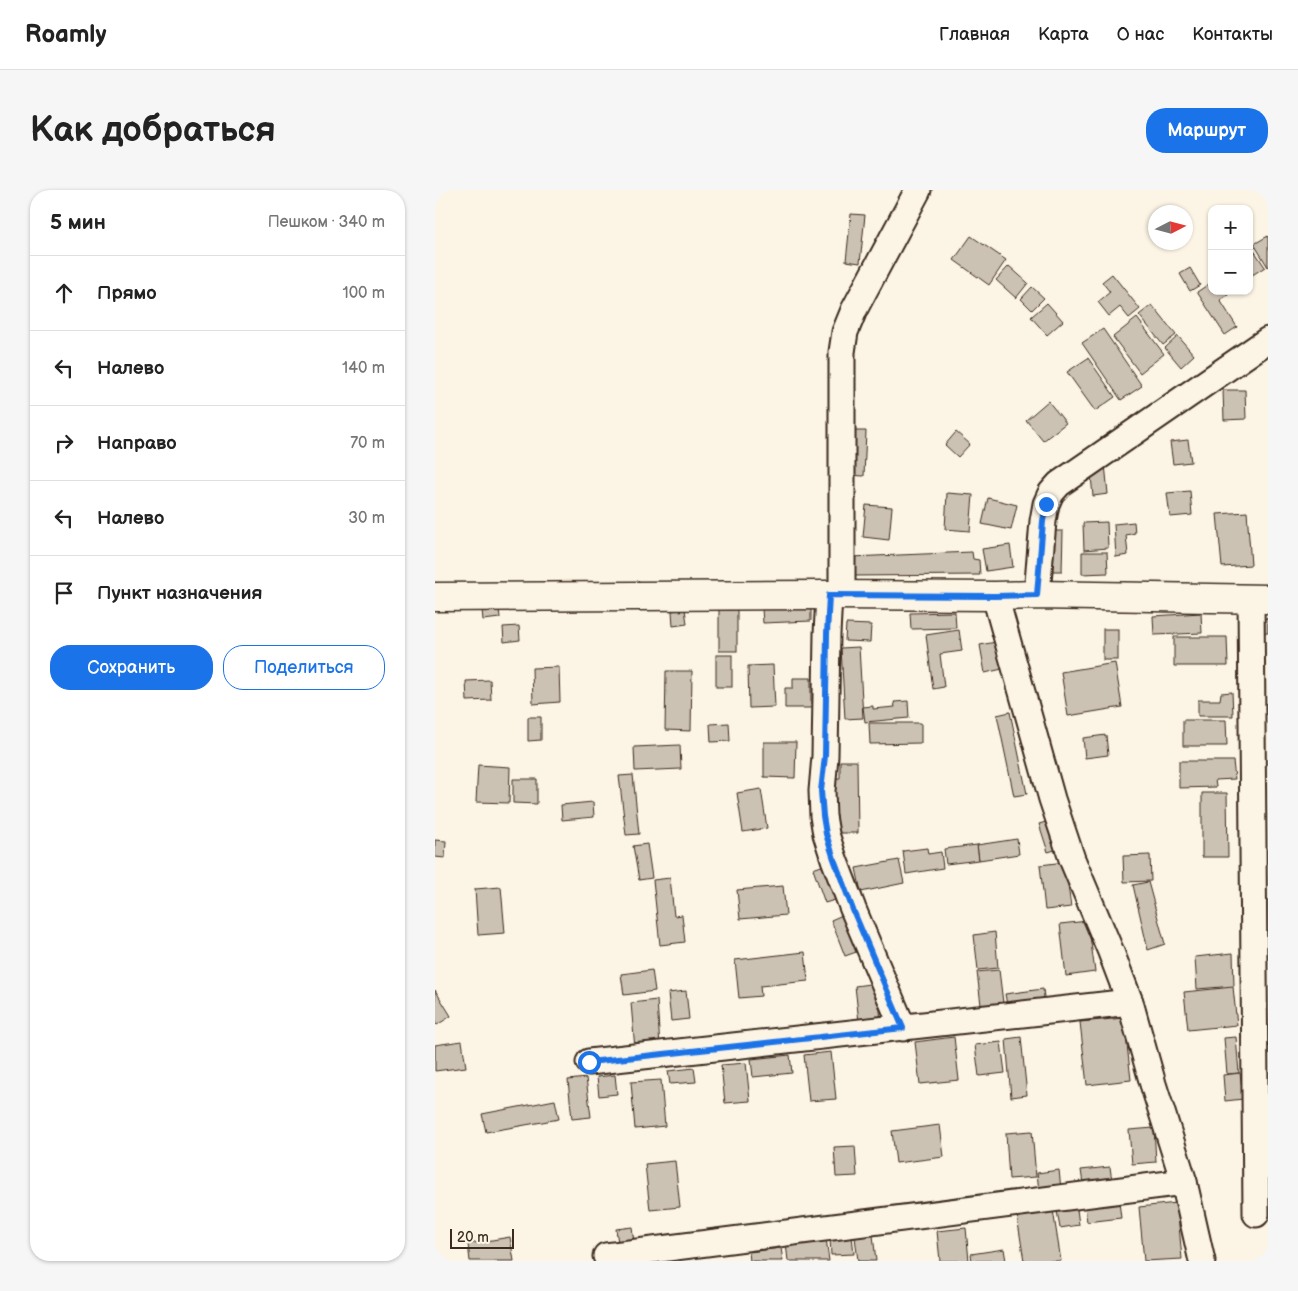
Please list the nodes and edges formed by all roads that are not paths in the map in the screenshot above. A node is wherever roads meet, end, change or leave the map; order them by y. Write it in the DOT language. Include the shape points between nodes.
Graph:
graph roads {
  1 [pos="918,190"];
  2 [pos="1268,340"];
  3 [pos="836,595"];
  4 [pos="1037,595"];
  5 [pos="995,596"];
  6 [pos="435,597"];
  7 [pos="1260,599"];
  8 [pos="1130,1002"];
  9 [pos="903,1028"];
  10 [pos="589,1062"];
  11 [pos="1184,1182"];
  12 [pos="1256,1214"];
  13 [pos="605,1256"];
  14 [pos="1201,1261"];
  1 -- 3 [label="street" via="845,332"];
  2 -- 4 [label="street" via="1055,488 1046,504 1043,521"];
  3 -- 5 [label="street"];
  3 -- 6 [label="street"];
  3 -- 9 [label="street" via="827,634 825,756 821,791 823,816 826,834 853,910"];
  4 -- 5 [label="street"];
  4 -- 7 [label="street"];
  5 -- 8 [label="street" via="1052,799 1072,859"];
  7 -- 12 [label="street"];
  8 -- 9 [label="street"];
  8 -- 11 [label="street"];
  9 -- 10 [label="street"];
  11 -- 13 [label="street"];
  11 -- 14 [label="street"];
}
